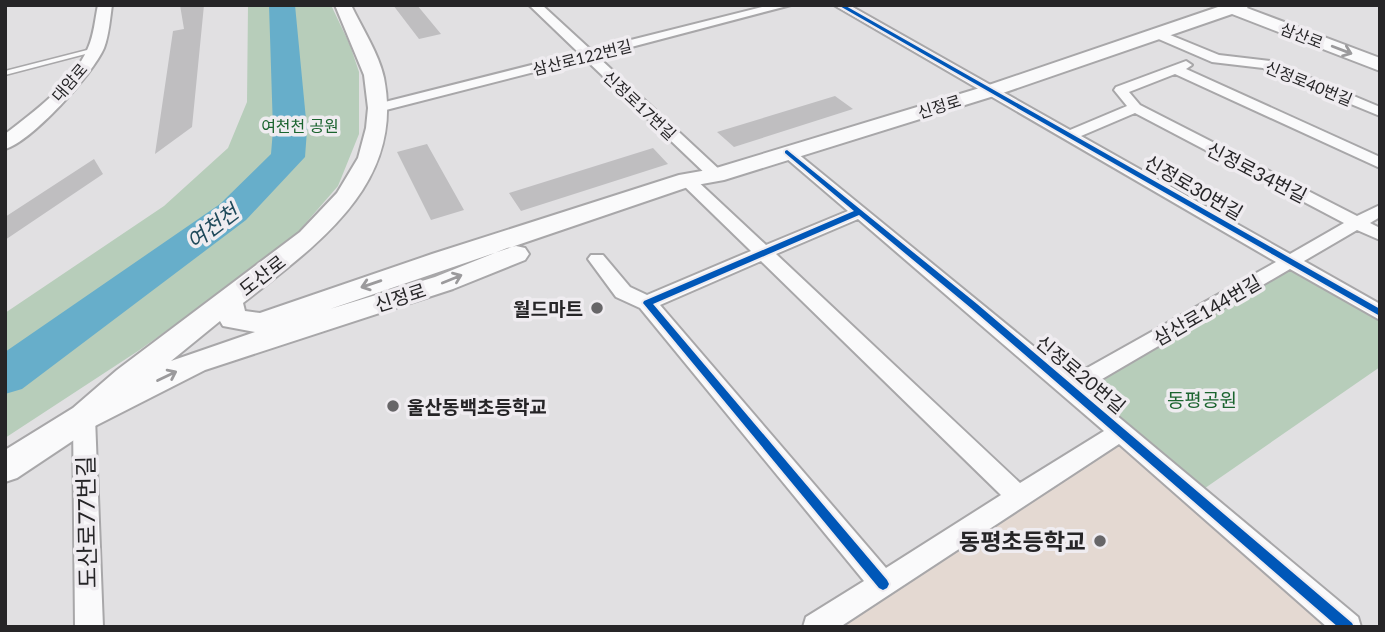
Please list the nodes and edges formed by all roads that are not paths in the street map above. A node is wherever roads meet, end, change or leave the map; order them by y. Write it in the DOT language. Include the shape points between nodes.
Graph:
graph roads {
  1 [pos="105,5"];
  2 [pos="343,5"];
  3 [pos="535,5"];
  4 [pos="785,5"];
  5 [pos="840,5"];
  6 [pos="1264,5"];
  7 [pos="1233,6"];
  8 [pos="1158,34"];
  9 [pos="1380,48"];
  10 [pos="95,50"];
  11 [pos="587,55"];
  12 [pos="1210,56"];
  13 [pos="1380,65"];
  14 [pos="1175,69"];
  15 [pos="5,73"];
  16 [pos="990,91"];
  17 [pos="378,108"];
  18 [pos="1135,108"];
  19 [pos="1380,112"];
  20 [pos="1069,136"];
  21 [pos="5,143"];
  22 [pos="787,152"];
  23 [pos="1380,163"];
  24 [pos="700,181"];
  25 [pos="1380,210"];
  26 [pos="859,212"];
  27 [pos="1357,223"];
  28 [pos="1380,235"];
  29 [pos="762,251"];
  30 [pos="597,259"];
  31 [pos="1290,262"];
  32 [pos="229,300"];
  33 [pos="647,303"];
  34 [pos="1380,313"];
  35 [pos="261,323"];
  36 [pos="167,348"];
  37 [pos="1070,387"];
  38 [pos="84,416"];
  39 [pos="1121,431"];
  40 [pos="5,467"];
  41 [pos="1020,498"];
  42 [pos="883,584"];
  43 [pos="89,627"];
  44 [pos="816,627"];
  45 [pos="1348,627"];
  1 -- 10 [label="street, 대암로"];
  2 -- 17 [label="main road, 도산로" via="374,75"];
  3 -- 11 [label="street, 신정로17번길"];
  4 -- 11 [label="street, 삼산로122번길"];
  5 -- 16 [label="street, 신정로30번길"];
  6 -- 9 [label="main road, 삼산로"];
  7 -- 8 [label="main road, 신정로"];
  7 -- 13 [label="main road, 삼산로, one-way"];
  8 -- 12 [label="street, 신정로40번길"];
  8 -- 16 [label="main road, 신정로"];
  10 -- 15 [label="lane"];
  10 -- 21 [label="street, 대암로" via="71,83"];
  11 -- 17 [label="street, 삼산로122번길"];
  11 -- 24 [label="street, 신정로17번길"];
  12 -- 14 [label="street"];
  12 -- 19 [label="street, 신정로40번길" via="1265,64"];
  14 -- 18 [label="street" via="1121,90"];
  14 -- 23 [label="street"];
  16 -- 20 [label="street, 신정로30번길"];
  16 -- 22 [label="main road, 신정로"];
  17 -- 32 [label="main road, 도산로" via="369,158 347,197 309,238"];
  18 -- 20 [label="street"];
  18 -- 27 [label="street, 신정로34번길"];
  20 -- 31 [label="street, 신정로30번길"];
  22 -- 24 [label="main road, 신정로"];
  22 -- 26 [label="street, 신정로20번길"];
  24 -- 29 [label="street, 신정로17번길"];
  24 -- 35 [label="main road, 신정로, one-way" via="441,260"];
  38 -- 24 [label="main road, 신정로, one-way" via="195,362 444,283"];
  25 -- 27 [label="street, 삼산로144번길"];
  26 -- 29 [label="street"];
  26 -- 37 [label="street, 신정로20번길"];
  27 -- 28 [label="street, 신정로34번길"];
  27 -- 31 [label="street, 삼산로144번길"];
  29 -- 33 [label="street"];
  29 -- 41 [label="street, 신정로17번길"];
  30 -- 33 [label="street" via="623,292"];
  31 -- 34 [label="street, 신정로30번길"];
  31 -- 37 [label="street, 삼산로144번길"];
  32 -- 35 [label="main road" via="233,319"];
  32 -- 36 [label="main road, 도산로"];
  33 -- 42 [label="street"];
  35 -- 36 [label="main road, 신정로"];
  36 -- 38 [label="main road, 도산로"];
  37 -- 39 [label="street, 신정로20번길"];
  38 -- 40 [label="main road, 도산로"];
  38 -- 43 [label="street, 도산로77번길"];
  39 -- 41 [label="street"];
  39 -- 45 [label="street, 신정로20번길"];
  41 -- 42 [label="street"];
  42 -- 44 [label="street"];
}
